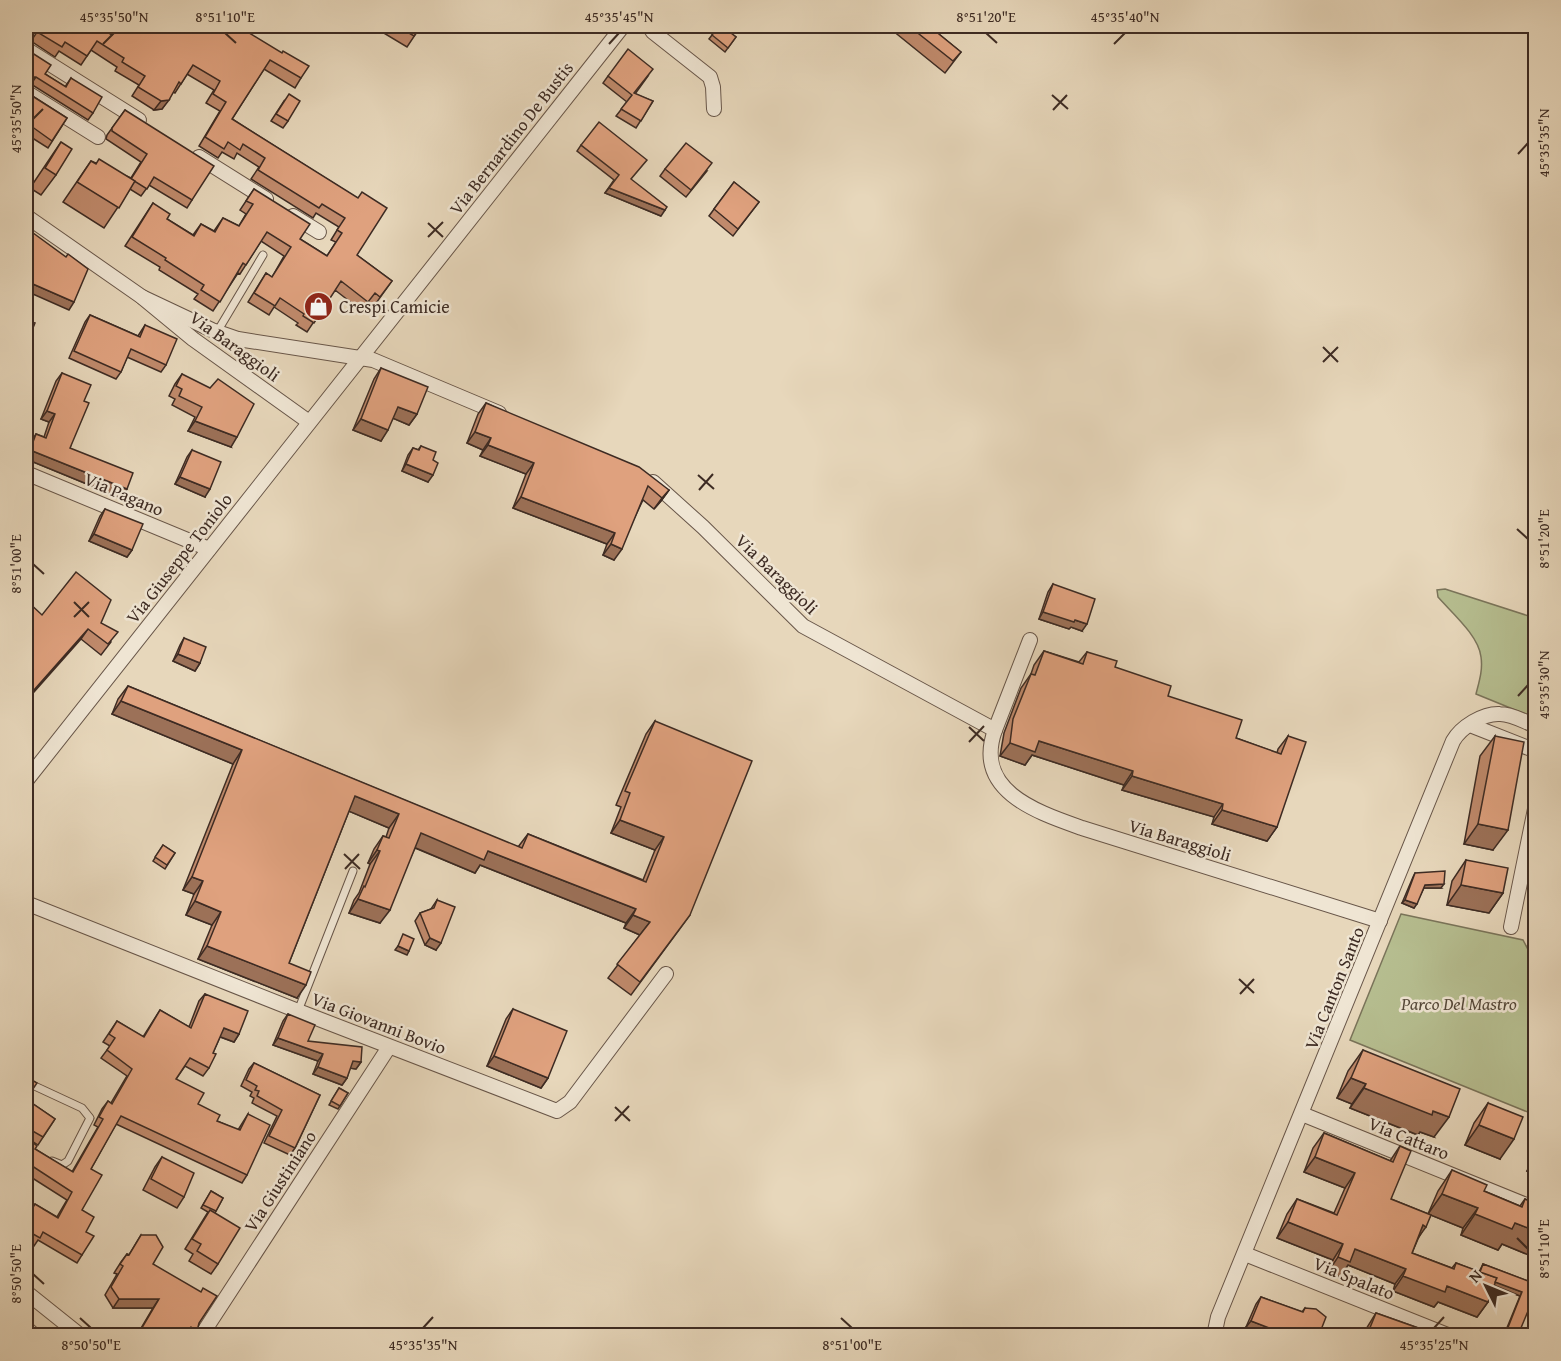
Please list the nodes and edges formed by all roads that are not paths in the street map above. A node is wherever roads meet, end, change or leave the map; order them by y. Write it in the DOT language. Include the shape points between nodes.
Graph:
graph roads {
  1 [pos="623,26"];
  2 [pos="649,26"];
  3 [pos="26,49"];
  4 [pos="26,92"];
  5 [pos="714,109"];
  6 [pos="147,125"];
  7 [pos="98,137"];
  8 [pos="188,150"];
  9 [pos="26,216"];
  10 [pos="319,232"];
  11 [pos="263,255"];
  12 [pos="142,297"];
  13 [pos="217,332"];
  14 [pos="362,357"];
  15 [pos="507,416"];
  16 [pos="309,422"];
  17 [pos="26,473"];
  18 [pos="642,474"];
  19 [pos="209,549"];
  20 [pos="1030,640"];
  21 [pos="1470,725"];
  22 [pos="1536,726"];
  23 [pos="995,730"];
  24 [pos="1536,751"];
  25 [pos="26,781"];
  26 [pos="1536,804"];
  27 [pos="352,871"];
  28 [pos="26,903"];
  29 [pos="1380,921"];
  30 [pos="1511,927"];
  31 [pos="666,974"];
  32 [pos="298,1011"];
  33 [pos="389,1047"];
  34 [pos="26,1082"];
  35 [pos="1302,1114"];
  36 [pos="45,1156"];
  37 [pos="1536,1209"];
  38 [pos="1245,1254"];
  39 [pos="26,1292"];
  40 [pos="1536,1326"];
  41 [pos="26,1328"];
  42 [pos="74,1333"];
  43 [pos="35,1335"];
  44 [pos="201,1335"];
  45 [pos="1214,1335"];
  46 [pos="1450,1335"];
  47 [pos="1532,1335"];
  1 -- 14 [label="street, Via Bernardino De Bustis"];
  2 -- 5 [label="street" via="710,77"];
  3 -- 6 [label="street"];
  4 -- 7 [label="street"];
  8 -- 10 [label="street"];
  9 -- 12 [label="street, Via Baraggioli"];
  11 -- 13 [label="lane"];
  12 -- 13 [label="street, Via Baraggioli"];
  12 -- 16 [label="street, Via Baraggioli" via="193,339"];
  13 -- 14 [label="street, Via Baraggioli" via="342,357"];
  14 -- 15 [label="street, Via Baraggioli"];
  14 -- 16 [label="street, Via Giuseppe Toniolo"];
  16 -- 19 [label="street, Via Giuseppe Toniolo"];
  17 -- 19 [label="street, Via Pagano"];
  18 -- 23 [label="street, Via Baraggioli" via="692,516 802,626"];
  19 -- 25 [label="street, Via Giuseppe Toniolo"];
  20 -- 23 [label="street"];
  21 -- 22 [label="street, Via Canton Santo" via="1498,714"];
  21 -- 24 [label="street"];
  21 -- 29 [label="street, Via Canton Santo" via="1453,741"];
  23 -- 29 [label="street, Via Baraggioli" via="989,749 994,773 1010,793 1033,809 1082,828"];
  26 -- 30 [label="street"];
  27 -- 32 [label="lane"];
  28 -- 32 [label="street, Via Giovanni Bovio"];
  29 -- 35 [label="street, Via Canton Santo"];
  31 -- 33 [label="street, Via Giovanni Bovio" via="570,1102 557,1111"];
  32 -- 33 [label="street, Via Giovanni Bovio"];
  33 -- 44 [label="street, Via Giustiniano"];
  34 -- 36 [label="lane" via="82,1108 90,1118 66,1164"];
  35 -- 37 [label="street, Via Cattaro"];
  35 -- 38 [label="street, Via Canton Santo"];
  38 -- 45 [label="street, Via Canton Santo"];
  38 -- 46 [label="street, Via Spalato"];
  39 -- 42 [label="street"];
  40 -- 47 [label="street"];
  41 -- 43 [label="street"];
}
